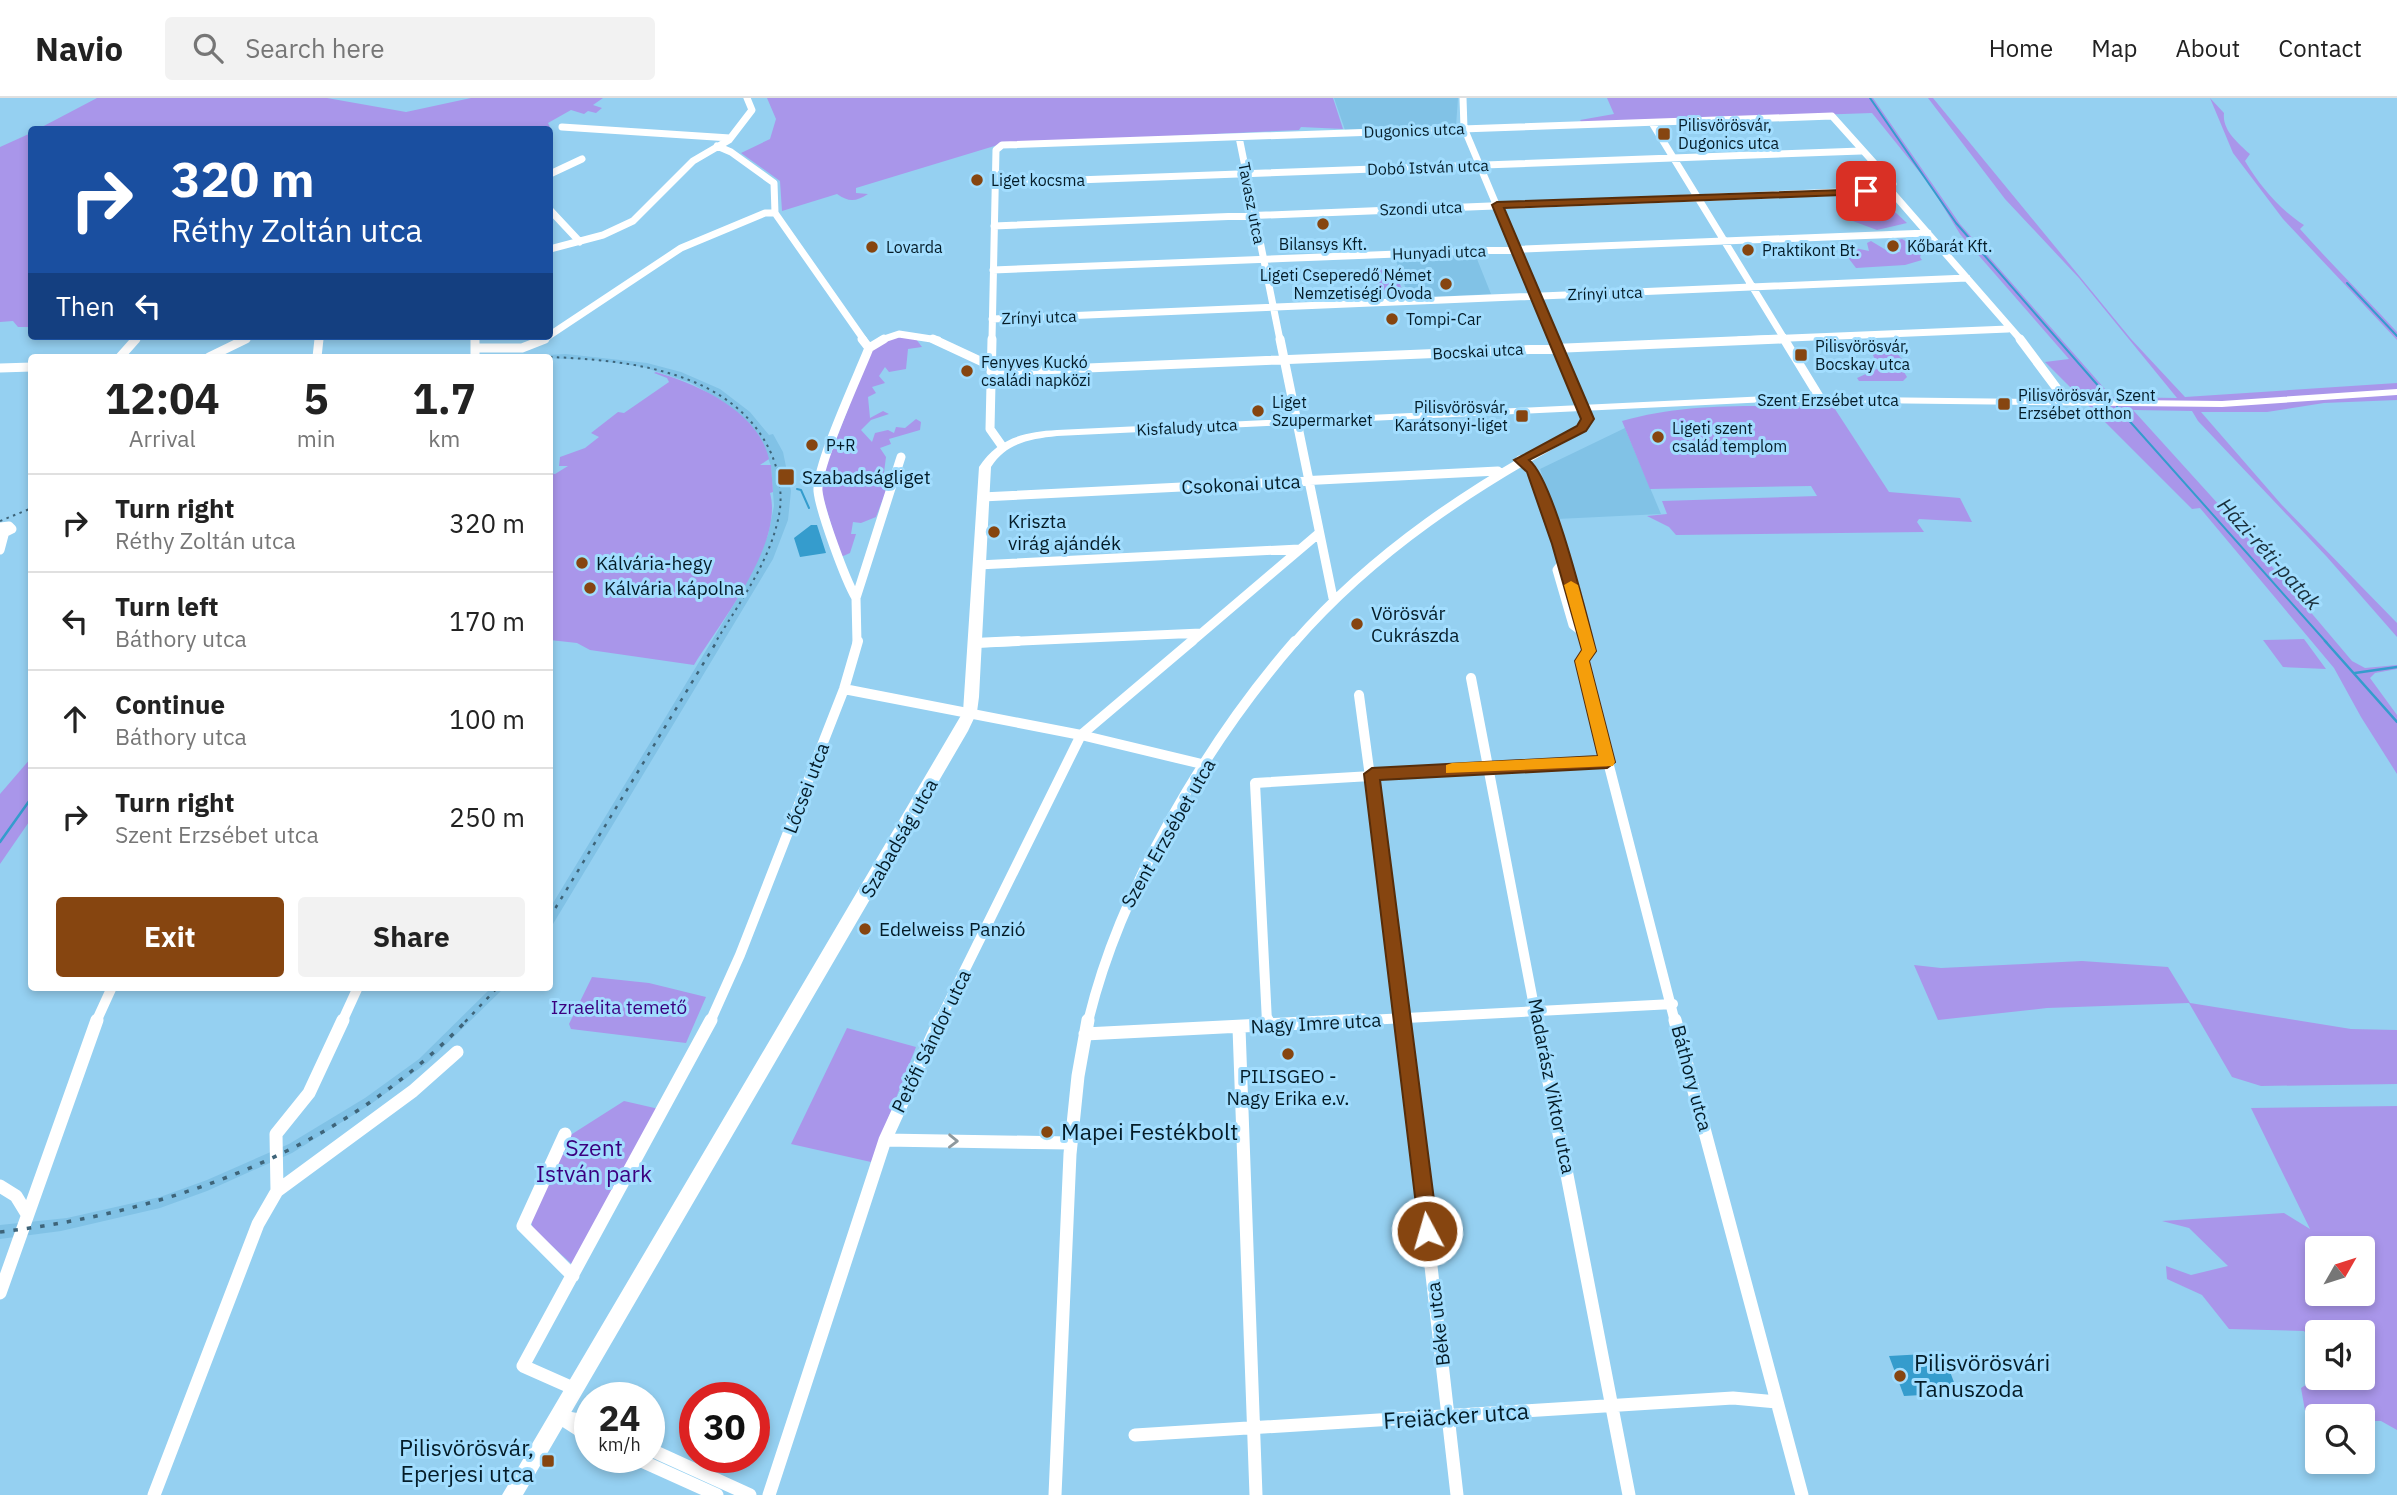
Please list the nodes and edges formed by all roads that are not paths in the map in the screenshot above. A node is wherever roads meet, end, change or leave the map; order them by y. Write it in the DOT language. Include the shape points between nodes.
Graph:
graph roads {
  1 [pos="747,98"];
  2 [pos="1464,98"];
  3 [pos="1652,122"];
  4 [pos="562,127"];
  5 [pos="1464,128"];
  6 [pos="1239,137"];
  7 [pos="732,138"];
  8 [pos="717,146"];
  9 [pos="1861,151"];
  10 [pos="1674,158"];
  11 [pos="583,159"];
  12 [pos="1481,165"];
  13 [pos="553,173"];
  14 [pos="1246,173"];
  15 [pos="996,183"];
  16 [pos="1890,190"];
  17 [pos="1698,198"];
  18 [pos="1497,205"];
  19 [pos="553,213"];
  20 [pos="775,213"];
  21 [pos="1254,215"];
  22 [pos="995,226"];
  23 [pos="1928,233"];
  24 [pos="1725,241"];
  25 [pos="580,242"];
  26 [pos="553,248"];
  27 [pos="1516,249"];
  28 [pos="1263,259"];
  29 [pos="993,271"];
  30 [pos="1967,278"];
  31 [pos="1754,287"];
  32 [pos="1536,296"];
  33 [pos="1273,307"];
  34 [pos="992,319"];
  35 [pos="2008,328"];
  36 [pos="553,333"];
  37 [pos="1784,338"];
  38 [pos="135,340"];
  39 [pos="243,340"];
  40 [pos="543,340"];
  41 [pos="1558,347"];
  42 [pos="869,348"];
  43 [pos="476,353"];
  44 [pos="123,354"];
  45 [pos="215,354"];
  46 [pos="1284,360"];
  47 [pos="28,367"];
  48 [pos="0,368"];
  49 [pos="991,369"];
  50 [pos="2397,392"];
  51 [pos="1819,398"];
  52 [pos="2073,401"];
  53 [pos="1584,409"];
  54 [pos="1297,422"];
  55 [pos="1002,446"];
  56 [pos="901,457"];
  57 [pos="1520,460"];
  58 [pos="1501,471"];
  59 [pos="1307,480"];
  60 [pos="982,497"];
  61 [pos="2,532"];
  62 [pos="1318,534"];
  63 [pos="1299,549"];
  64 [pos="0,550"];
  65 [pos="1564,561"];
  66 [pos="978,565"];
  67 [pos="856,598"];
  68 [pos="1333,598"];
  69 [pos="1201,633"];
  70 [pos="1585,634"];
  71 [pos="974,643"];
  72 [pos="1471,678"];
  73 [pos="844,689"];
  74 [pos="1359,695"];
  75 [pos="970,712"];
  76 [pos="1081,735"];
  77 [pos="1607,762"];
  78 [pos="1206,765"];
  79 [pos="1489,767"];
  80 [pos="1372,774"];
  81 [pos="110,991"];
  82 [pos="356,991"];
  83 [pos="1673,1004"];
  84 [pos="1537,1010"];
  85 [pos="1403,1018"];
  86 [pos="1266,1026"];
  87 [pos="1239,1028"];
  88 [pos="1085,1034"];
  89 [pos="457,1052"];
  90 [pos="565,1134"];
  91 [pos="885,1140"];
  92 [pos="1070,1143"];
  93 [pos="0,1186"];
  94 [pos="277,1187"];
  95 [pos="26,1214"];
  96 [pos="573,1276"];
  97 [pos="0,1293"];
  98 [pos="579,1382"];
  99 [pos="574,1389"];
  100 [pos="574,1391"];
  101 [pos="1777,1402"];
  102 [pos="1613,1407"];
  103 [pos="559,1417"];
  104 [pos="1449,1417"];
  105 [pos="574,1419"];
  106 [pos="574,1427"];
  107 [pos="1254,1429"];
  108 [pos="1135,1435"];
  109 [pos="665,1457"];
  110 [pos="665,1472"];
  111 [pos="154,1495"];
  112 [pos="512,1495"];
  113 [pos="717,1495"];
  114 [pos="750,1495"];
  115 [pos="769,1495"];
  116 [pos="1055,1495"];
  117 [pos="1256,1495"];
  118 [pos="1457,1495"];
  119 [pos="1629,1495"];
  120 [pos="1802,1495"];
  1 -- 7 [label="street" via="752,110"];
  2 -- 5 [label="street"];
  3 -- 5 [label="street, Dugonics utca"];
  3 -- 9 [label="street, Dugonics utca" via="1832,116"];
  3 -- 10 [label="street"];
  4 -- 7 [label="street"];
  5 -- 6 [label="street, Dugonics utca"];
  5 -- 12 [label="street"];
  6 -- 14 [label="street, Tavasz utca"];
  6 -- 15 [label="street, Dugonics utca" via="996,147"];
  7 -- 8 [label="street"];
  8 -- 20 [label="street" via="774,183"];
  8 -- 25 [label="street" via="693,161 633,221"];
  9 -- 10 [label="street, Dobó István utca"];
  9 -- 16 [label="street" via="1893,184"];
  10 -- 12 [label="street, Dobó István utca"];
  10 -- 17 [label="street"];
  11 -- 13 [label="street"];
  12 -- 14 [label="street, Dobó István utca"];
  12 -- 18 [label="street"];
  14 -- 15 [label="street, Dobó István utca"];
  14 -- 21 [label="street, Tavasz utca"];
  15 -- 22 [label="street"];
  16 -- 17 [label="street, Szondi utca"];
  16 -- 23 [label="street"];
  17 -- 18 [label="street, Szondi utca"];
  17 -- 24 [label="street"];
  18 -- 21 [label="street, Szondi utca"];
  18 -- 27 [label="street"];
  19 -- 25 [label="street"];
  20 -- 36 [label="street" via="681,248"];
  20 -- 42 [label="street"];
  21 -- 22 [label="street, Szondi utca"];
  21 -- 28 [label="street, Tavasz utca"];
  22 -- 29 [label="street"];
  23 -- 24 [label="street, Hunyadi utca"];
  23 -- 30 [label="street"];
  24 -- 27 [label="street, Hunyadi utca"];
  24 -- 31 [label="street"];
  25 -- 26 [label="street"];
  27 -- 28 [label="street, Hunyadi utca"];
  27 -- 32 [label="street"];
  28 -- 29 [label="street, Hunyadi utca"];
  28 -- 33 [label="street, Tavasz utca"];
  29 -- 34 [label="street"];
  30 -- 31 [label="street, Zrínyi utca"];
  30 -- 35 [label="street"];
  31 -- 32 [label="street, Zrínyi utca"];
  31 -- 37 [label="street"];
  32 -- 33 [label="street, Zrínyi utca"];
  32 -- 41 [label="street"];
  33 -- 34 [label="street, Zrínyi utca"];
  33 -- 46 [label="street, Tavasz utca"];
  34 -- 49 [label="street"];
  35 -- 37 [label="street, Bocskai utca"];
  35 -- 52 [label="street" via="2061,394"];
  37 -- 41 [label="street, Bocskai utca"];
  37 -- 51 [label="street"];
  38 -- 44 [label="street"];
  39 -- 45 [label="street"];
  40 -- 43 [label="street" via="521,349"];
  41 -- 46 [label="street, Bocskai utca"];
  41 -- 53 [label="street"];
  42 -- 49 [label="street" via="895,336 923,335"];
  42 -- 67 [label="street" via="826,457 818,490 846,582"];
  46 -- 49 [label="street, Bocskai utca"];
  46 -- 54 [label="street, Tavasz utca"];
  47 -- 48 [label="street"];
  49 -- 55 [label="street" via="990,429"];
  50 -- 52 [label="street, Szent Erzsébet utca" via="2233,404"];
  51 -- 52 [label="street, Szent Erzsébet utca"];
  51 -- 53 [label="street, Szent Erzsébet utca"];
  53 -- 54 [label="street, Kisfaludy utca"];
  53 -- 57 [label="street, Szent Erzsébet utca" via="1586,424"];
  54 -- 55 [label="street, Kisfaludy utca" via="1044,434"];
  54 -- 59 [label="street, Tavasz utca"];
  55 -- 60 [label="street, Szabadság utca" via="985,467"];
  56 -- 67 [label="street, Lőcsei utca"];
  57 -- 58 [label="street, Szent Erzsébet utca"];
  57 -- 65 [label="street" via="1536,476"];
  58 -- 59 [label="street, Csokonai utca"];
  58 -- 68 [label="street, Szent Erzsébet utca" via="1379,557"];
  59 -- 60 [label="street, Csokonai utca"];
  59 -- 62 [label="street, Tavasz utca"];
  60 -- 66 [label="street, Szabadság utca"];
  61 -- 64 [label="street"];
  62 -- 63 [label="street, Petőfi Sándor utca"];
  62 -- 68 [label="street, Tavasz utca"];
  63 -- 66 [label="street"];
  63 -- 69 [label="street, Petőfi Sándor utca"];
  65 -- 70 [label="street"];
  65 -- 70 [label="street" via="1558,570 1573,625"];
  66 -- 71 [label="street, Szabadság utca"];
  67 -- 73 [label="street, Lőcsei utca" via="858,641"];
  68 -- 78 [label="street, Szent Erzsébet utca" via="1269,671"];
  69 -- 71 [label="street"];
  69 -- 76 [label="street, Petőfi Sándor utca"];
  70 -- 77 [label="street, Báthory utca" via="1589,651 1582,661"];
  71 -- 75 [label="street, Szabadság utca"];
  72 -- 79 [label="street, Madarász Viktor utca"];
  73 -- 75 [label="street"];
  73 -- 96 [label="street, Lőcsei utca" via="740,955 700,1043"];
  74 -- 80 [label="street, Béke utca"];
  75 -- 76 [label="street"];
  75 -- 98 [label="street, Szabadság utca"];
  76 -- 78 [label="street"];
  76 -- 91 [label="street, Petőfi Sándor utca" via="910,1080"];
  77 -- 79 [label="street"];
  77 -- 83 [label="street, Báthory utca"];
  78 -- 88 [label="street, Szent Erzsébet utca" via="1144,868 1121,916 1101,969"];
  79 -- 80 [label="street"];
  79 -- 84 [label="street, Madarász Viktor utca"];
  80 -- 85 [label="street, Béke utca"];
  80 -- 86 [label="street" via="1255,783"];
  81 -- 95 [label="street"];
  82 -- 94 [label="street" via="309,1093 276,1134"];
  83 -- 84 [label="street, Nagy Imre utca"];
  83 -- 101 [label="street, Báthory utca"];
  84 -- 85 [label="street, Nagy Imre utca"];
  84 -- 102 [label="street, Madarász Viktor utca"];
  85 -- 86 [label="street, Nagy Imre utca"];
  85 -- 104 [label="street, Béke utca"];
  86 -- 87 [label="street, Nagy Imre utca"];
  87 -- 88 [label="street, Nagy Imre utca"];
  87 -- 107 [label="street"];
  88 -- 92 [label="street, Szent Erzsébet utca"];
  89 -- 94 [label="street" via="413,1091"];
  90 -- 96 [label="street" via="523,1226"];
  91 -- 92 [label="street, one-way"];
  91 -- 115 [label="street, Petőfi Sándor utca"];
  92 -- 116 [label="street, Szent Erzsébet utca"];
  93 -- 95 [label="street" via="16,1196"];
  94 -- 111 [label="street" via="258,1224"];
  95 -- 97 [label="street"];
  96 -- 99 [label="street" via="523,1366"];
  100 -- 103 [label="street, Szabadság utca"];
  101 -- 102 [label="street, Freiäcker utca" via="1733,1398"];
  101 -- 120 [label="street, Báthory utca"];
  102 -- 104 [label="street, Freiäcker utca"];
  102 -- 119 [label="street, Madarász Viktor utca"];
  103 -- 105 [label="street"];
  103 -- 106 [label="street"];
  103 -- 112 [label="street, Szabadság utca"];
  104 -- 107 [label="street, Freiäcker utca"];
  104 -- 118 [label="street, Béke utca"];
  107 -- 108 [label="street, Freiäcker utca"];
  107 -- 117 [label="street"];
  109 -- 114 [label="street"];
  110 -- 113 [label="street"];
}
